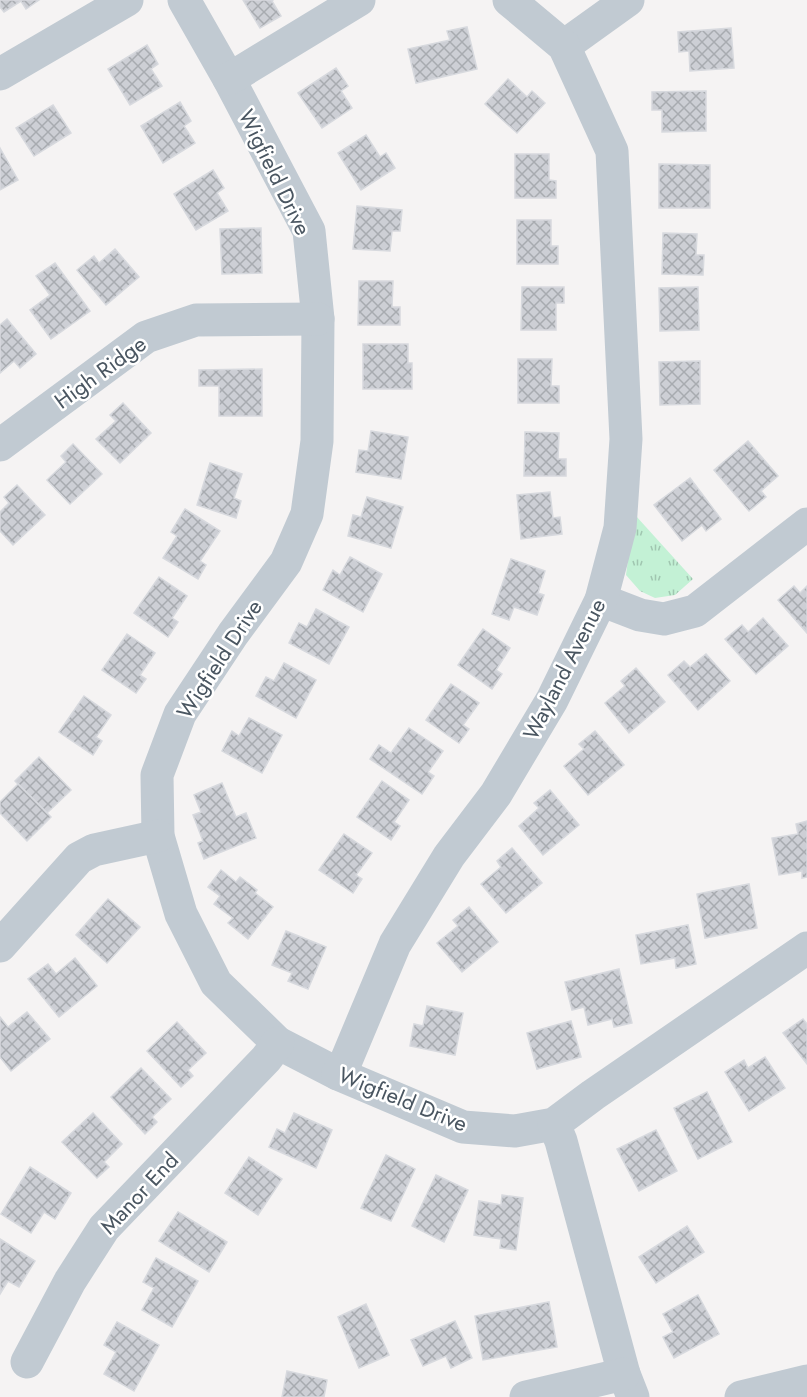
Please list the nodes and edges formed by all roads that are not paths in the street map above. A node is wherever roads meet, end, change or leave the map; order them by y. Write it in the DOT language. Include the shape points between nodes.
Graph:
graph roads {
  1 [pos="127,0"];
  2 [pos="184,0"];
  3 [pos="359,0"];
  4 [pos="509,0"];
  5 [pos="627,0"];
  6 [pos="564,46"];
  7 [pos="0,74"];
  8 [pos="229,79"];
  9 [pos="318,319"];
  10 [pos="0,445"];
  11 [pos="807,524"];
  12 [pos="601,600"];
  13 [pos="158,836"];
  14 [pos="0,946"];
  15 [pos="807,948"];
  16 [pos="278,1043"];
  17 [pos="338,1074"];
  18 [pos="554,1124"];
  19 [pos="27,1362"];
  20 [pos="807,1382"];
  21 [pos="629,1386"];
  22 [pos="526,1397"];
  23 [pos="741,1397"];
  1 -- 7 [label="street"];
  2 -- 8 [label="street, Wigfield Drive"];
  3 -- 8 [label="street"];
  4 -- 6 [label="street, Wayland Avenue"];
  5 -- 6 [label="street"];
  6 -- 12 [label="street, Wayland Avenue" via="612,151 626,439 620,528"];
  8 -- 9 [label="street, Wigfield Drive" via="309,231"];
  9 -- 10 [label="street, High Ridge" via="196,320 146,337"];
  9 -- 13 [label="street, Wigfield Drive" via="317,441 307,514 286,562 180,714 158,774"];
  11 -- 12 [label="street" via="695,611 664,619 640,615"];
  12 -- 17 [label="street, Wayland Avenue" via="552,700 496,794 449,856 395,944"];
  13 -- 14 [label="street" via="94,850 79,858"];
  13 -- 16 [label="street, Wigfield Drive" via="181,914 216,983"];
  15 -- 18 [label="street, Wigfield Drive"];
  16 -- 17 [label="street, Wigfield Drive"];
  16 -- 19 [label="street, Manor End" via="104,1228 70,1281"];
  17 -- 18 [label="street, Wigfield Drive" via="464,1127 515,1131"];
  18 -- 21 [label="street"];
  20 -- 23 [label="street"];
  21 -- 22 [label="street"];
}
